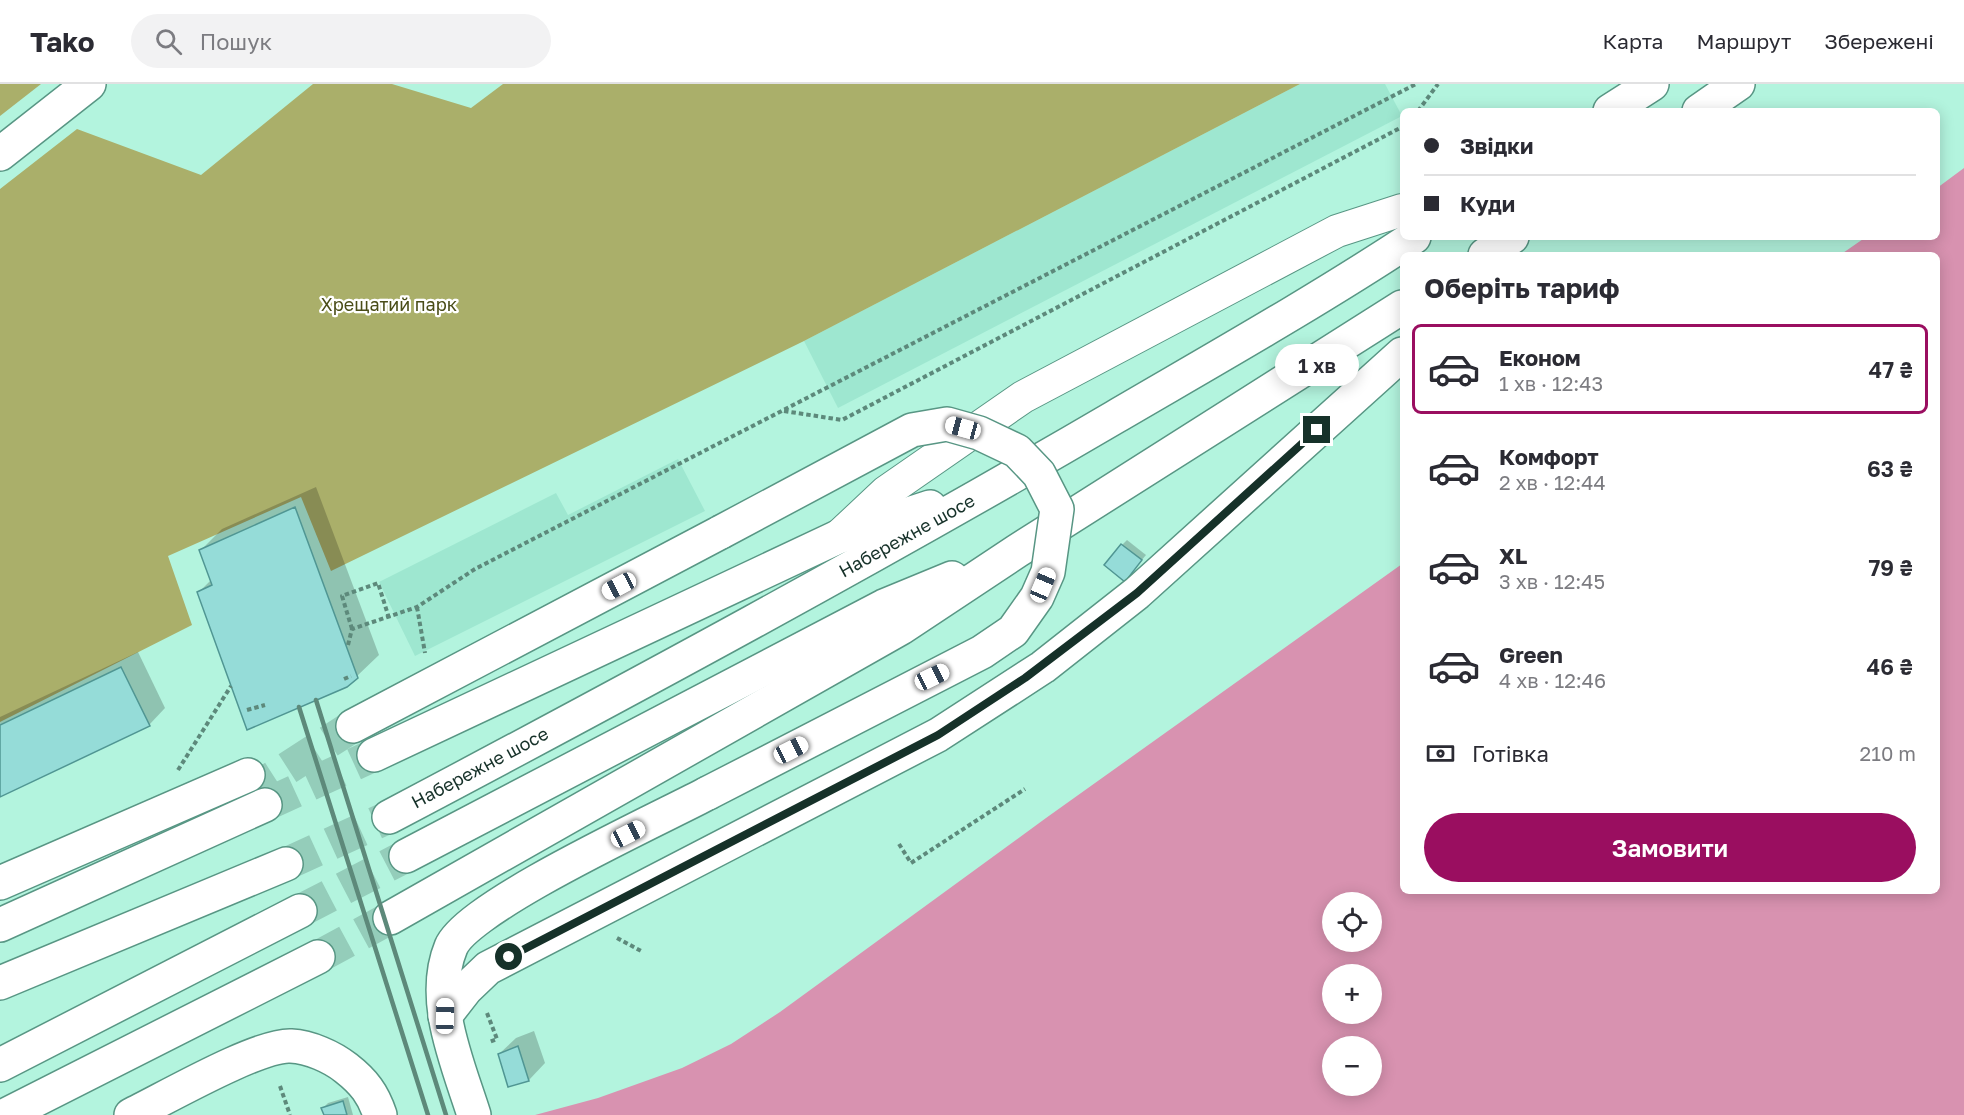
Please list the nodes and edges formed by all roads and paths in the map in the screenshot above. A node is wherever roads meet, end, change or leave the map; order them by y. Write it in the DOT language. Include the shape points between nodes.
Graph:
graph roads {
  1 [pos="89,84"];
  2 [pos="1416,84"];
  3 [pos="1438,84"];
  4 [pos="1652,84"];
  5 [pos="1738,84"];
  6 [pos="1420,108"];
  7 [pos="1615,108"];
  8 [pos="1703,108"];
  9 [pos="1400,128"];
  10 [pos="0,154"];
  11 [pos="1400,211"];
  12 [pos="1409,240"];
  13 [pos="1400,308"];
  14 [pos="1400,356"];
  15 [pos="783,411"];
  16 [pos="1005,482"];
  17 [pos="838,537"];
  18 [pos="1017,550"];
  19 [pos="417,607"];
  20 [pos="389,618"];
  21 [pos="352,629"];
  22 [pos="348,645"];
  23 [pos="427,662"];
  24 [pos="351,676"];
  25 [pos="344,679"];
  26 [pos="231,686"];
  27 [pos="265,705"];
  28 [pos="247,710"];
  29 [pos="353,726"];
  30 [pos="374,755"];
  31 [pos="248,775"];
  32 [pos="175,776"];
  33 [pos="1025,789"];
  34 [pos="265,805"];
  35 [pos="389,817"];
  36 [pos="900,844"];
  37 [pos="406,856"];
  38 [pos="286,864"];
  39 [pos="0,883"];
  40 [pos="300,911"];
  41 [pos="390,918"];
  42 [pos="0,925"];
  43 [pos="318,957"];
  44 [pos="0,983"];
  45 [pos="486,1010"];
  46 [pos="445,1016"];
  47 [pos="489,1041"];
  48 [pos="0,1065"];
  49 [pos="280,1086"];
  50 [pos="377,1105"];
  51 [pos="26,1108"];
  52 [pos="6,1115"];
  53 [pos="131,1115"];
  54 [pos="290,1115"];
  55 [pos="474,1115"];
  1 -- 10 [label="main road"];
  2 -- 15 [label="path"];
  3 -- 6 [label="path"];
  4 -- 7 [label="main road"];
  5 -- 8 [label="main road"];
  9 -- 15 [label="path" via="842,420"];
  11 -- 17 [label="lane" via="1337,231 1023,397 886,492"];
  12 -- 16 [label="main road, Набережне шосе" via="1330,292"];
  13 -- 18 [label="main road"];
  14 -- 46 [label="main road" via="1137,593 1043,667 938,735 488,968"];
  15 -- 19 [label="path" via="475,569"];
  16 -- 17 [label="main road"];
  16 -- 35 [label="main road, Набережне шосе" via="691,657"];
  17 -- 30 [label="main road"];
  18 -- 37 [label="main road" via="884,606"];
  18 -- 41 [label="main road" via="901,628"];
  19 -- 20 [label="path"];
  19 -- 23 [label="path"];
  20 -- 21 [label="path"];
  20 -- 21 [label="path" via="378,583 342,596"];
  21 -- 22 [label="path"];
  24 -- 25 [label="path"];
  26 -- 32 [label="path"];
  27 -- 28 [label="path"];
  29 -- 46 [label="main road, bridge" via="912,430 947,424 979,433 1017,451 1039,474 1057,509 1048,572 1037,597 1013,631 982,652 509,896 476,920 452,945 446,975"];
  31 -- 39 [label="main road"];
  33 -- 36 [label="path" via="911,863"];
  34 -- 42 [label="main road"];
  38 -- 44 [label="main road"];
  40 -- 48 [label="main road"];
  43 -- 51 [label="main road"];
  45 -- 47 [label="path" via="497,1039"];
  46 -- 55 [label="main road"];
  49 -- 54 [label="path"];
  50 -- 53 [label="main road" via="359,1078 332,1058 290,1046 245,1058"];
  51 -- 52 [label="main road"];
}
